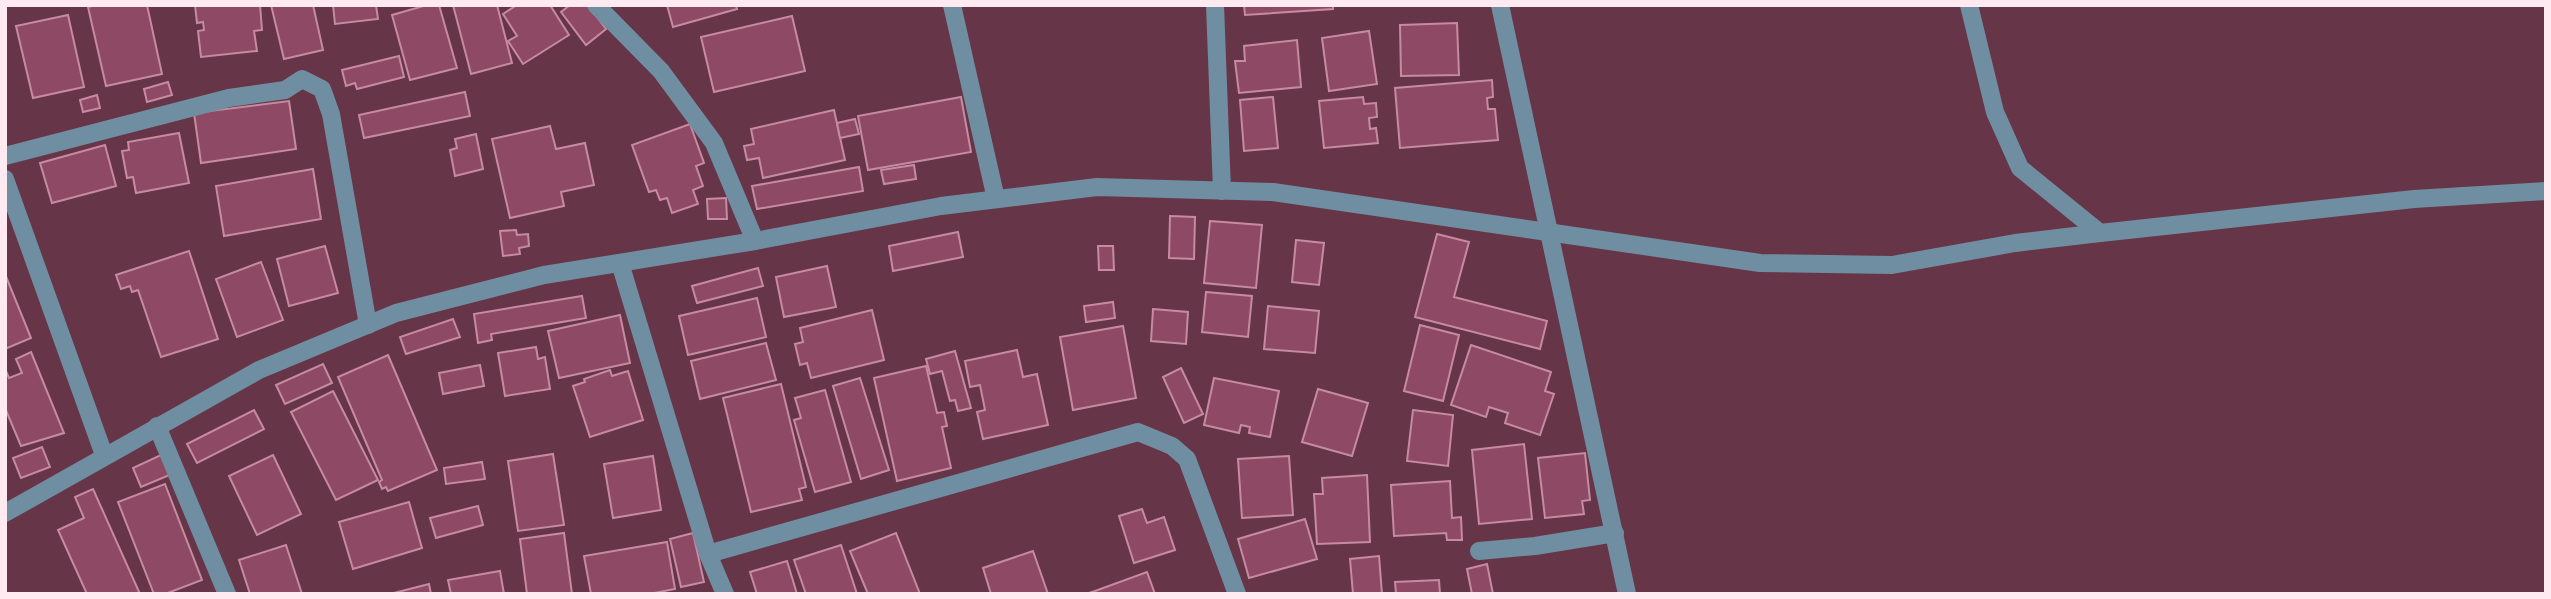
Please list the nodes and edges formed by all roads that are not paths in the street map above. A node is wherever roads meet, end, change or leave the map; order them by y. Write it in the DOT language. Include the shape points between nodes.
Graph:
graph roads {
  1 [pos="596,5"];
  2 [pos="952,5"];
  3 [pos="1215,5"];
  4 [pos="1500,5"];
  5 [pos="1969,5"];
  6 [pos="5,156"];
  7 [pos="5,179"];
  8 [pos="1222,191"];
  9 [pos="2546,191"];
  10 [pos="996,199"];
  11 [pos="1546,231"];
  12 [pos="2100,233"];
  13 [pos="755,241"];
  14 [pos="620,263"];
  15 [pos="368,325"];
  16 [pos="157,426"];
  17 [pos="104,455"];
  18 [pos="5,513"];
  19 [pos="1615,533"];
  20 [pos="1479,551"];
  21 [pos="708,554"];
  22 [pos="227,594"];
  23 [pos="725,594"];
  24 [pos="1237,594"];
  25 [pos="1627,594"];
  1 -- 13 [label="street" via="661,71 714,143"];
  2 -- 10 [label="street"];
  3 -- 8 [label="street"];
  4 -- 11 [label="street"];
  5 -- 12 [label="street" via="1995,112 2020,168"];
  6 -- 15 [label="street" via="229,98 285,90 302,79 322,89 331,114"];
  7 -- 17 [label="street"];
  8 -- 10 [label="street" via="1097,187"];
  8 -- 11 [label="street" via="1273,192"];
  9 -- 12 [label="street" via="2414,199"];
  10 -- 13 [label="street" via="941,205"];
  11 -- 12 [label="street" via="1760,262 1892,265"];
  11 -- 19 [label="street"];
  13 -- 14 [label="street"];
  14 -- 15 [label="street" via="544,275 396,313"];
  14 -- 21 [label="street"];
  15 -- 16 [label="street" via="260,370"];
  16 -- 17 [label="street"];
  16 -- 22 [label="street"];
  17 -- 18 [label="street"];
  19 -- 20 [label="street"];
  19 -- 25 [label="street"];
  21 -- 23 [label="street"];
  21 -- 24 [label="street" via="1138,432 1172,446 1187,459"];
}
